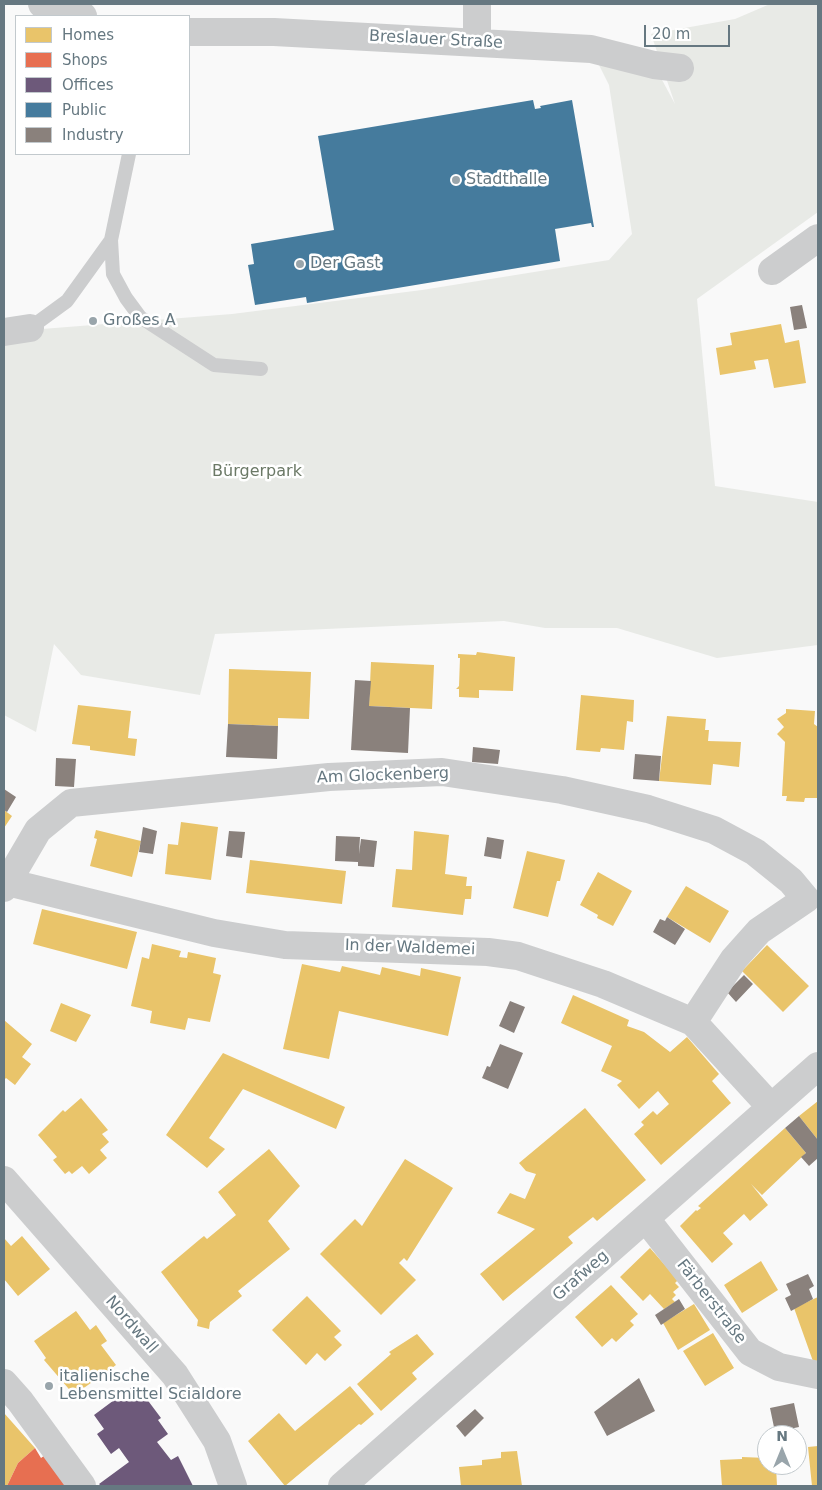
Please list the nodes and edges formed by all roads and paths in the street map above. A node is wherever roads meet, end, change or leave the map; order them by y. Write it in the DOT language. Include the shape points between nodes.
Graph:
graph roads {
  1 [pos="42,4"];
  2 [pos="477,4"];
  3 [pos="80,15"];
  4 [pos="190,32"];
  5 [pos="477,42"];
  6 [pos="680,68"];
  7 [pos="129,155"];
  8 [pos="818,238"];
  9 [pos="111,240"];
  10 [pos="772,271"];
  11 [pos="30,328"];
  12 [pos="4,332"];
  13 [pos="261,369"];
  14 [pos="6,885"];
  15 [pos="812,896"];
  16 [pos="693,1022"];
  17 [pos="818,1066"];
  18 [pos="770,1106"];
  19 [pos="4,1180"];
  20 [pos="646,1219"];
  21 [pos="818,1375"];
  22 [pos="4,1383"];
  23 [pos="82,1486"];
  24 [pos="232,1486"];
  25 [pos="342,1486"];
  1 -- 3 [label="street"];
  2 -- 5 [label="street"];
  4 -- 5 [label="street, Breslauer Straße" via="274,32"];
  5 -- 6 [label="street, Breslauer Straße" via="591,49"];
  7 -- 9 [label="lane"];
  8 -- 10 [label="street"];
  9 -- 11 [label="lane" via="67,301"];
  9 -- 13 [label="lane" via="113,274 140,317 214,365"];
  11 -- 12 [label="street"];
  14 -- 15 [label="street, Am Glockenberg" via="38,830 72,803 330,777 442,772 562,790 648,810 714,830 755,852"];
  14 -- 16 [label="street, In der Waldemei" via="214,933 285,945 479,951 518,956 603,984"];
  15 -- 16 [label="street, Am Glockenberg" via="759,931 734,959"];
  16 -- 18 [label="street, In der Waldemei"];
  17 -- 18 [label="street, Grafweg"];
  18 -- 20 [label="street, Grafweg"];
  19 -- 24 [label="street, Nordwall" via="175,1375 217,1441"];
  20 -- 21 [label="street, Färberstraße" via="750,1352 779,1367"];
  20 -- 25 [label="street, Grafweg"];
  22 -- 23 [label="street"];
}
